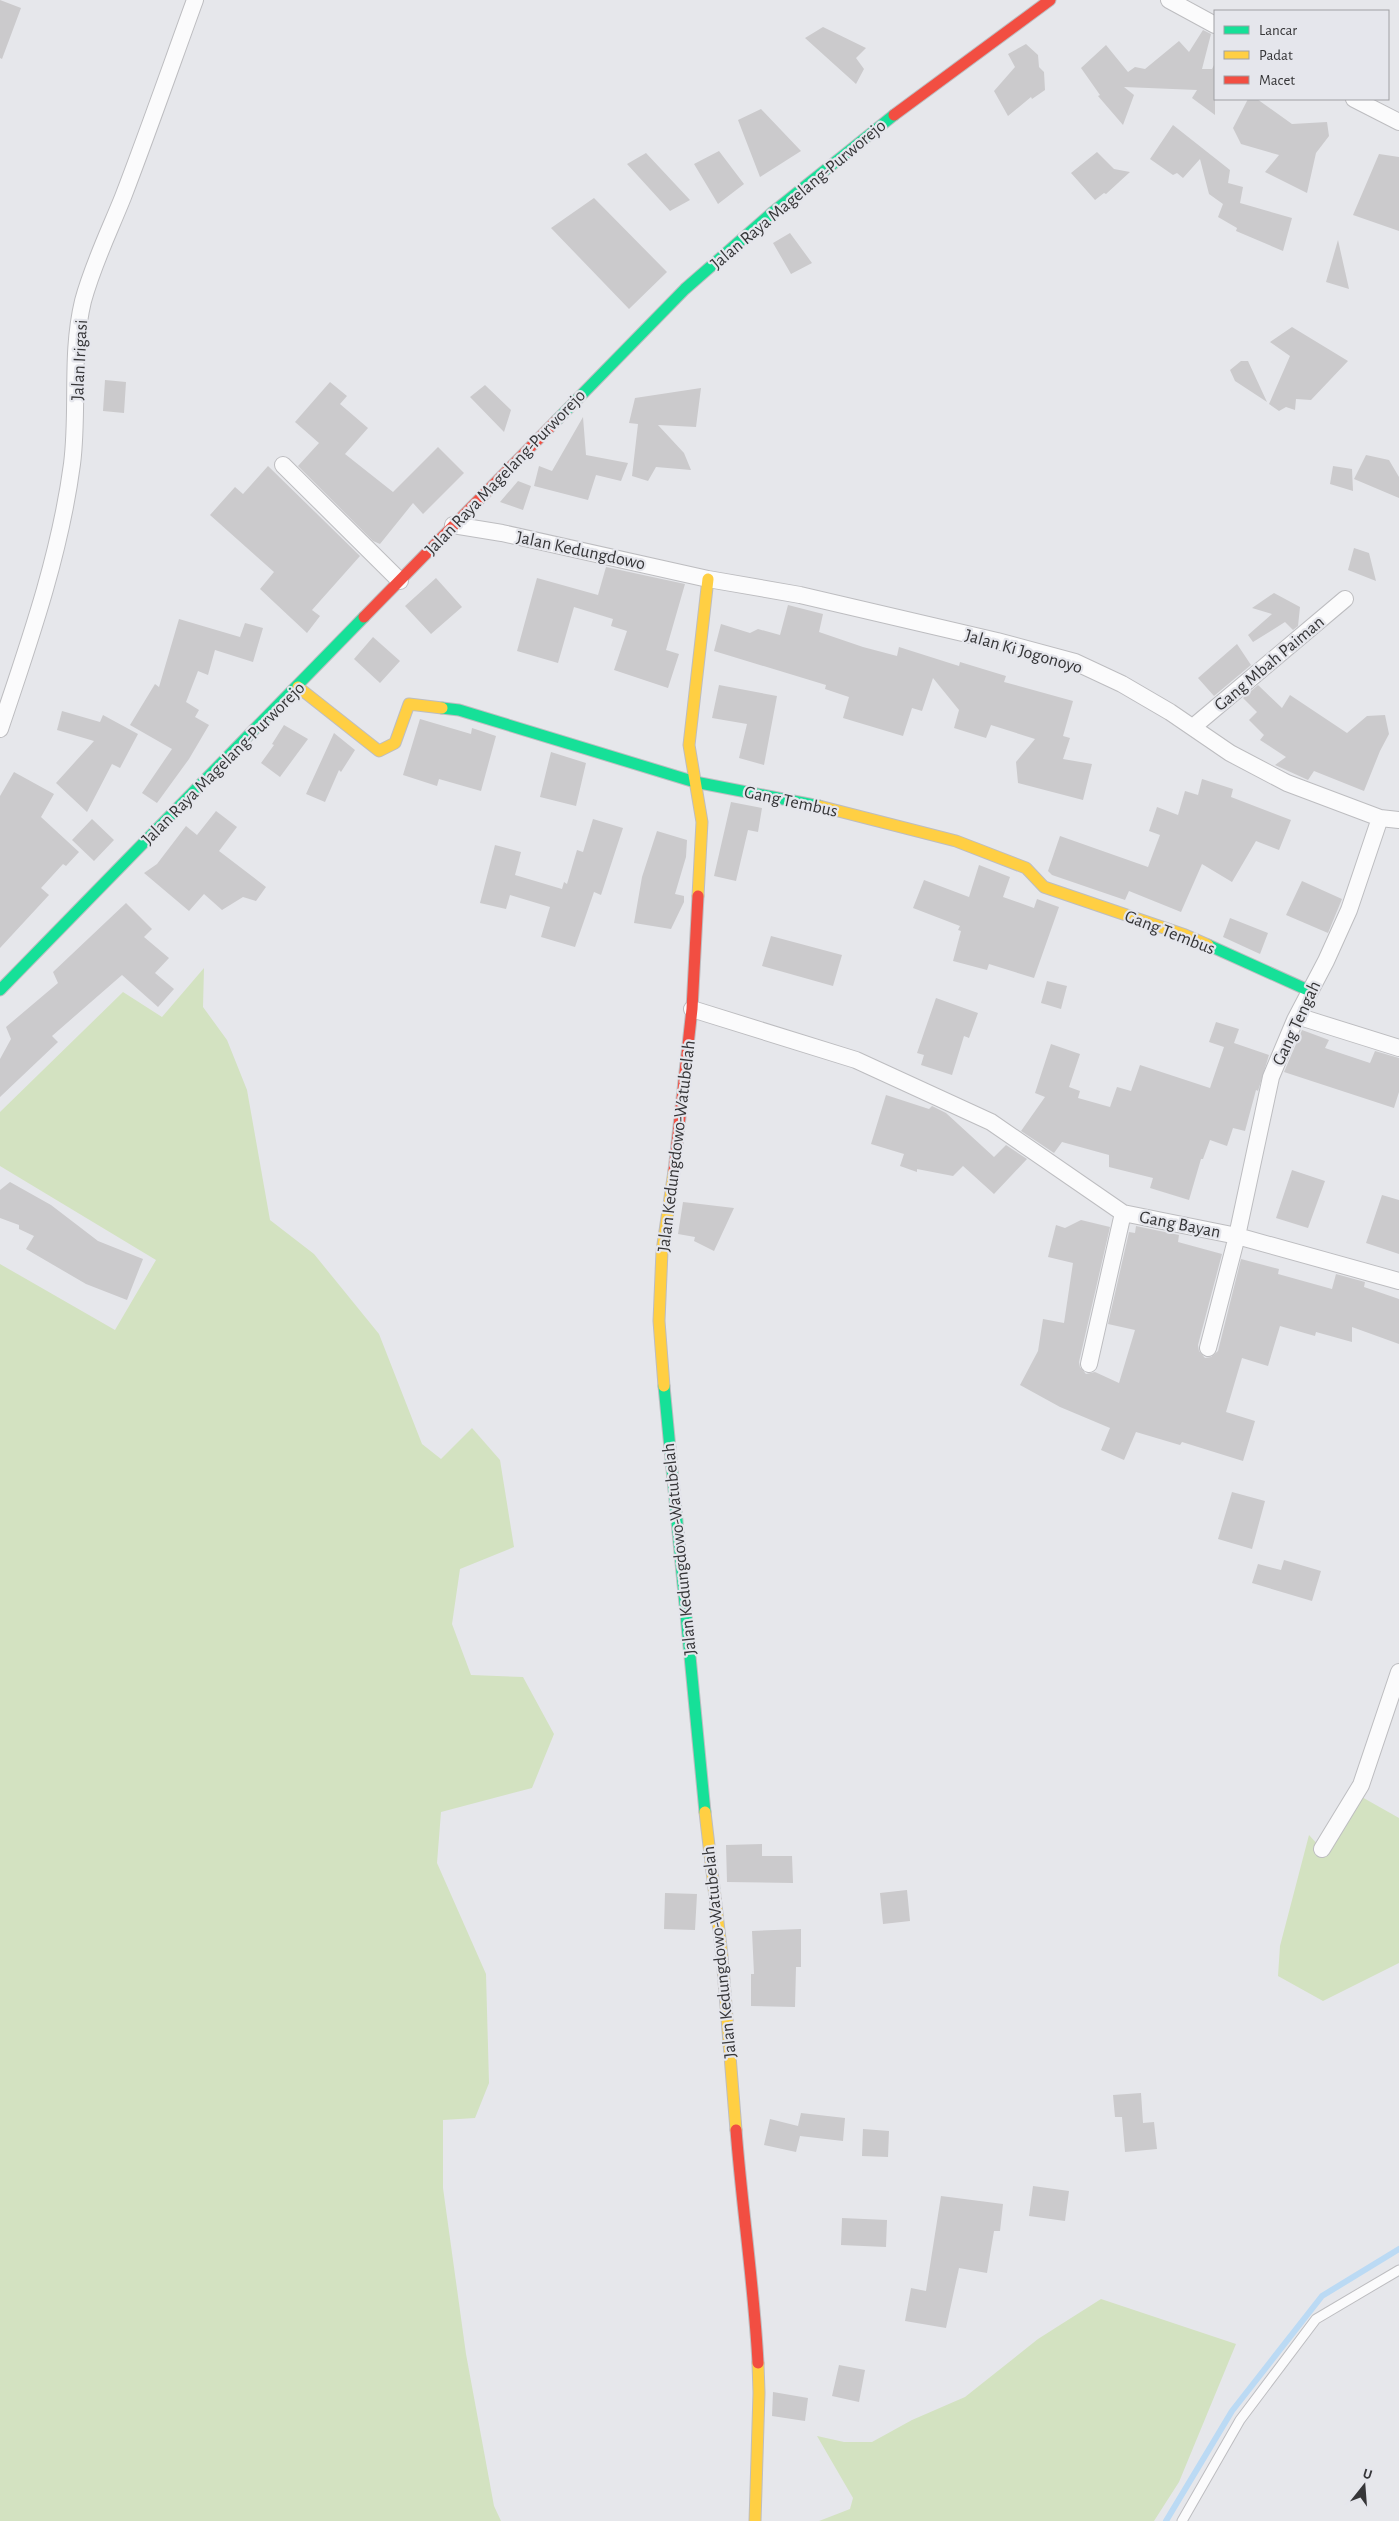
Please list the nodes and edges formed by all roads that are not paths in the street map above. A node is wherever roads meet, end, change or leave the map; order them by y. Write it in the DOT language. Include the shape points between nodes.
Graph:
graph roads {
  1 [pos="195,0"];
  2 [pos="1050,0"];
  3 [pos="1169,0"];
  4 [pos="1214,24"];
  5 [pos="1356,100"];
  6 [pos="1399,122"];
  7 [pos="283,465"];
  8 [pos="453,525"];
  9 [pos="708,579"];
  10 [pos="400,581"];
  11 [pos="1345,598"];
  12 [pos="298,687"];
  13 [pos="1192,727"];
  14 [pos="0,729"];
  15 [pos="695,782"];
  16 [pos="1380,818"];
  17 [pos="1399,820"];
  18 [pos="0,990"];
  19 [pos="1310,991"];
  20 [pos="692,1010"];
  21 [pos="1297,1016"];
  22 [pos="1399,1048"];
  23 [pos="1123,1213"];
  24 [pos="1237,1236"];
  25 [pos="1399,1281"];
  26 [pos="1208,1348"];
  27 [pos="1089,1364"];
  28 [pos="1399,1672"];
  29 [pos="1322,1849"];
  30 [pos="1399,2270"];
  31 [pos="754,2521"];
  32 [pos="1182,2521"];
  1 -- 14 [label="street, Jalan Irigasi" via="83,301 77,332 76,417 64,516"];
  2 -- 8 [label="street, Jalan Raya Magelang-Purworejo" via="842,154 752,228 620,354"];
  3 -- 4 [label="street"];
  5 -- 6 [label="street"];
  7 -- 10 [label="street"];
  8 -- 9 [label="street, Jalan Kedungdowo"];
  8 -- 10 [label="street, Jalan Raya Magelang-Purworejo"];
  9 -- 13 [label="street, Jalan Ki Jogonoyo" via="800,594 1075,662 1122,684"];
  9 -- 15 [label="street, Jalan Kedungdowo-Watubelah" via="689,745"];
  10 -- 12 [label="street, Jalan Raya Magelang-Purworejo"];
  11 -- 13 [label="street, Gang Mbah Paiman"];
  12 -- 15 [label="street, Gang Tembus" via="380,751 395,742 409,704 459,710"];
  12 -- 18 [label="street, Jalan Raya Magelang-Purworejo"];
  13 -- 16 [label="street, Jalan Ki Jogonoyo" via="1230,753 1287,783"];
  15 -- 19 [label="street, Gang Tembus" via="794,800 956,840 1026,868 1044,887 1185,935"];
  15 -- 20 [label="street, Jalan Kedungdowo-Watubelah" via="702,822"];
  16 -- 17 [label="street, Jalan Ki Jogonoyo"];
  16 -- 19 [label="street, Gang Tengah" via="1349,910"];
  19 -- 21 [label="street, Gang Tengah"];
  20 -- 23 [label="street" via="856,1060 991,1122"];
  20 -- 31 [label="street, Jalan Kedungdowo-Watubelah" via="662,1251 660,1321 670,1451 722,1956 741,2193 755,2302 759,2393"];
  21 -- 22 [label="street"];
  21 -- 24 [label="street, Gang Tengah" via="1271,1077"];
  23 -- 24 [label="street, Gang Bayan"];
  23 -- 27 [label="street"];
  24 -- 25 [label="street, Gang Bayan"];
  24 -- 26 [label="street, Gang Tengah"];
  28 -- 29 [label="street" via="1361,1785"];
  30 -- 32 [label="lane" via="1316,2319 1240,2420"];
}
